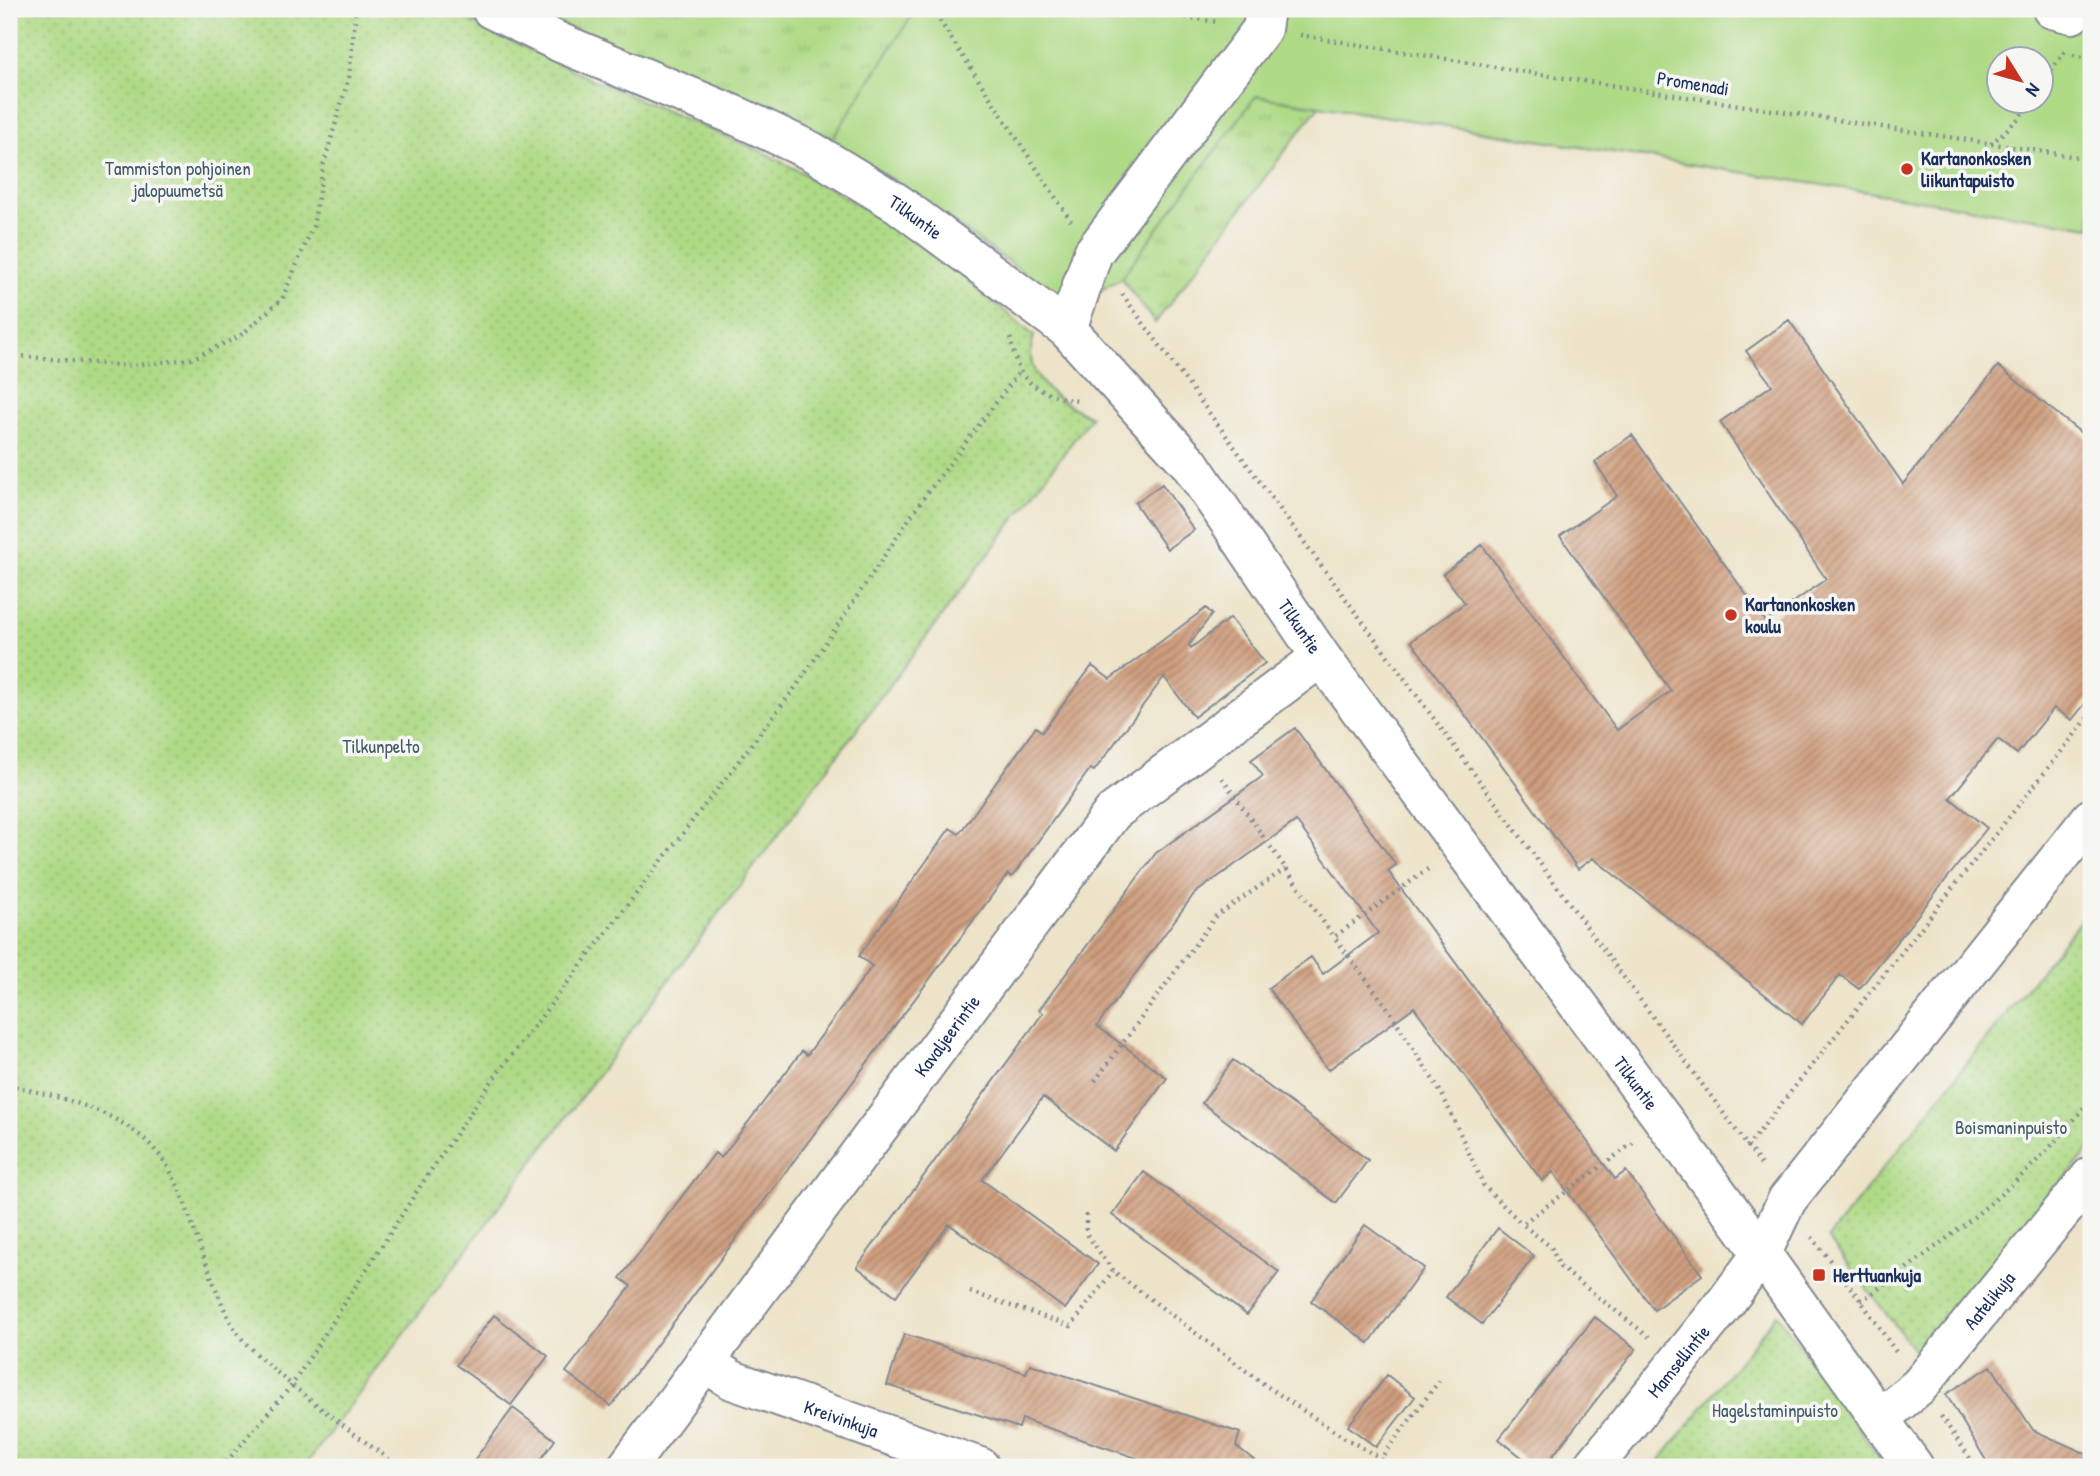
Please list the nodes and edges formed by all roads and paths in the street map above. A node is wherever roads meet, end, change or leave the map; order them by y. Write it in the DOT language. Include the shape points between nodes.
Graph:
graph roads {
  1 [pos="356,9"];
  2 [pos="491,9"];
  3 [pos="932,9"];
  4 [pos="1123,9"];
  5 [pos="1205,19"];
  6 [pos="1278,21"];
  7 [pos="2065,54"];
  8 [pos="2091,58"];
  9 [pos="2021,116"];
  10 [pos="1991,144"];
  11 [pos="2091,159"];
  12 [pos="1075,227"];
  13 [pos="1116,286"];
  14 [pos="1067,329"];
  15 [pos="9,355"];
  16 [pos="1020,371"];
  17 [pos="1321,657"];
  18 [pos="2091,714"];
  19 [pos="1219,773"];
  20 [pos="2091,818"];
  21 [pos="1429,868"];
  22 [pos="1285,869"];
  23 [pos="1334,937"];
  24 [pos="1095,1081"];
  25 [pos="9,1085"];
  26 [pos="2091,1098"];
  27 [pos="1633,1143"];
  28 [pos="1747,1147"];
  29 [pos="2091,1176"];
  30 [pos="1787,1200"];
  31 [pos="1086,1214"];
  32 [pos="1522,1224"];
  33 [pos="1762,1253"];
  34 [pos="1113,1271"];
  35 [pos="970,1292"];
  36 [pos="1861,1301"];
  37 [pos="1653,1340"];
  38 [pos="704,1362"];
  39 [pos="1439,1381"];
  40 [pos="292,1385"];
  41 [pos="1919,1386"];
  42 [pos="1880,1418"];
  43 [pos="1381,1458"];
  44 [pos="222,1467"];
  45 [pos="399,1467"];
  46 [pos="627,1467"];
  47 [pos="981,1467"];
  48 [pos="1385,1467"];
  49 [pos="1593,1467"];
  50 [pos="1914,1467"];
  51 [pos="1976,1467"];
  1 -- 15 [label="path" via="349,77 324,163 313,226 282,299 240,336 191,359 126,366"];
  2 -- 14 [label="street, Tilkuntie" via="811,151 897,203"];
  3 -- 12 [label="path"];
  4 -- 5 [label="path"];
  6 -- 10 [label="path, Promenadi" via="1538,74"];
  6 -- 14 [label="street" via="1262,29 1093,253"];
  7 -- 8 [label="path"];
  9 -- 10 [label="path"];
  10 -- 11 [label="path, Promenadi"];
  13 -- 28 [label="path"];
  14 -- 17 [label="street, Tilkuntie" via="1190,464"];
  16 -- 40 [label="path" via="922,500 798,684 494,1078"];
  17 -- 33 [label="street, Tilkuntie"];
  17 -- 38 [label="street, Kavaljeerintie" via="1113,812"];
  18 -- 28 [label="path"];
  19 -- 22 [label="path"];
  20 -- 30 [label="street, Mamsellintie"];
  21 -- 23 [label="path"];
  22 -- 23 [label="path"];
  22 -- 24 [label="path" via="1216,916"];
  23 -- 32 [label="path" via="1387,1007 1443,1094 1484,1186"];
  25 -- 40 [label="path" via="79,1102 148,1143 168,1166 181,1192 224,1309 238,1333"];
  26 -- 36 [label="path" via="2061,1135 1993,1201"];
  27 -- 32 [label="path"];
  28 -- 30 [label="path"];
  29 -- 41 [label="street, Aatelikuja"];
  30 -- 33 [label="street, Mamsellintie"];
  30 -- 36 [label="path"];
  31 -- 34 [label="path" via="1086,1233"];
  32 -- 37 [label="path" via="1551,1247 1560,1267"];
  33 -- 42 [label="street, Tilkuntie"];
  33 -- 49 [label="street, Mamsellintie"];
  34 -- 35 [label="path" via="1071,1326"];
  34 -- 43 [label="path" via="1265,1385"];
  36 -- 41 [label="path"];
  38 -- 46 [label="street, Kavaljeerintie"];
  38 -- 47 [label="street, Kreivinkuja" via="732,1380"];
  39 -- 43 [label="path"];
  40 -- 44 [label="path"];
  40 -- 45 [label="path"];
  41 -- 42 [label="street, Aatelikuja"];
  41 -- 51 [label="path"];
  42 -- 50 [label="street, Tilkuntie"];
  43 -- 48 [label="path"];
}
